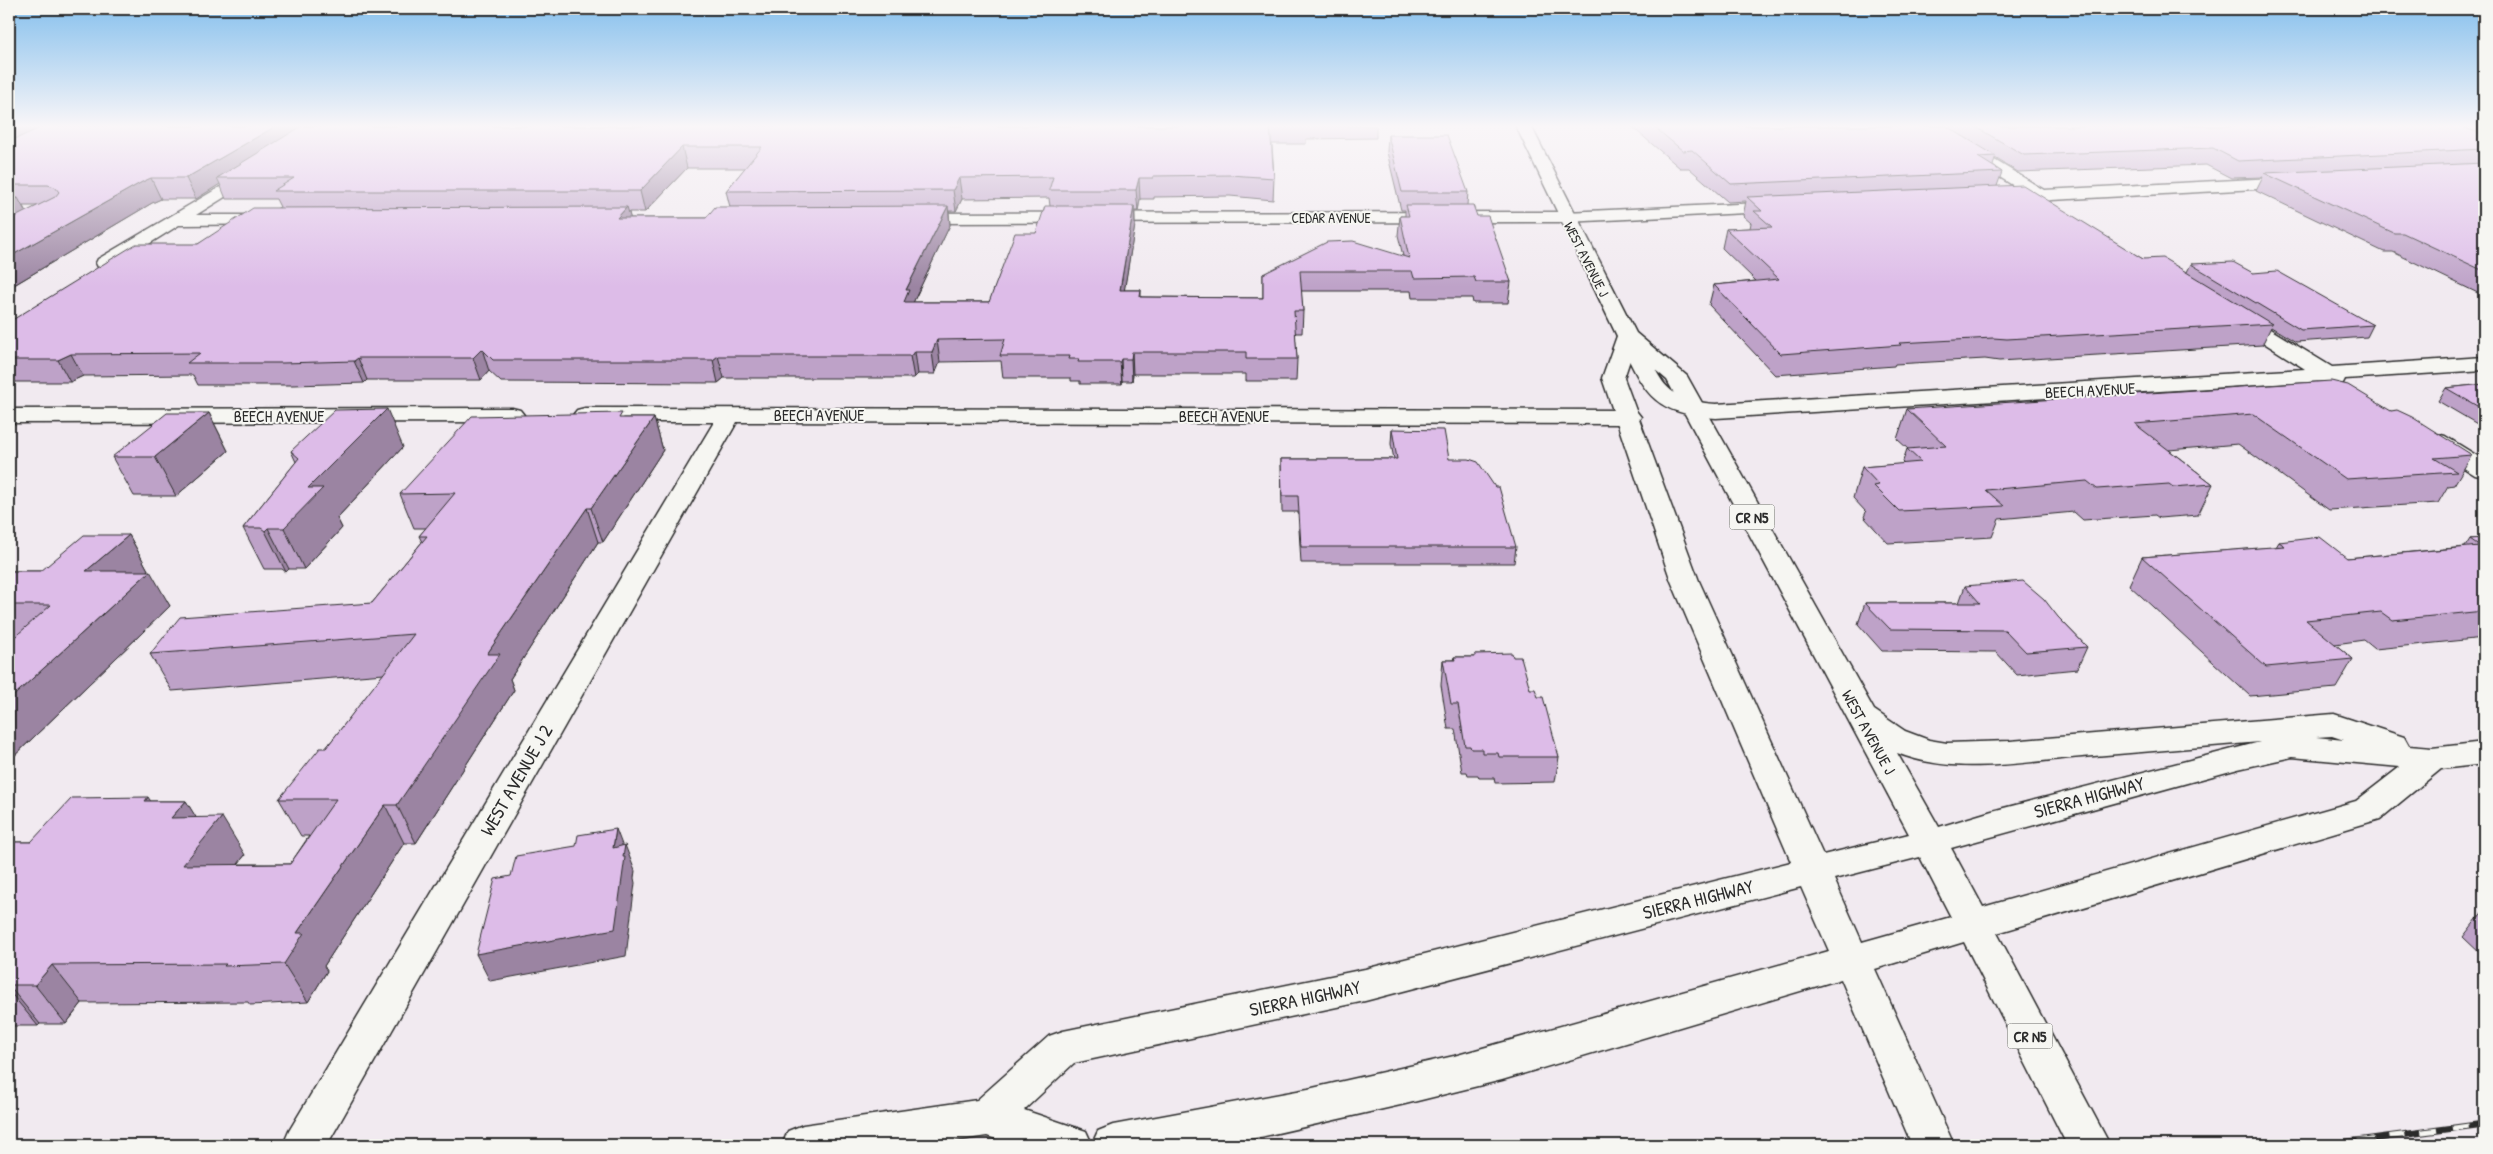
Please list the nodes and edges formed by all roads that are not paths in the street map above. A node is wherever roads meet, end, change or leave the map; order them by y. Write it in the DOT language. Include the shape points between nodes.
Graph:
graph roads {
  1 [pos="242,180"];
  2 [pos="1548,180"];
  3 [pos="2015,180"];
  4 [pos="2316,181"];
  5 [pos="2040,195"];
  6 [pos="1992,197"];
  7 [pos="1797,206"];
  8 [pos="2066,212"];
  9 [pos="1566,217"];
  10 [pos="892,218"];
  11 [pos="176,220"];
  12 [pos="286,220"];
  13 [pos="92,271"];
  14 [pos="2222,308"];
  15 [pos="1627,336"];
  16 [pos="2484,364"];
  17 [pos="2330,376"];
  18 [pos="2355,390"];
  19 [pos="1695,411"];
  20 [pos="531,415"];
  21 [pos="560,415"];
  22 [pos="730,415"];
  23 [pos="9,416"];
  24 [pos="1629,417"];
  25 [pos="2420,430"];
  26 [pos="2484,470"];
  27 [pos="1860,713"];
  28 [pos="2484,753"];
  29 [pos="2432,759"];
  30 [pos="1930,842"];
  31 [pos="1812,871"];
  32 [pos="1973,926"];
  33 [pos="1850,961"];
  34 [pos="987,1117"];
  35 [pos="304,1145"];
  36 [pos="803,1145"];
  37 [pos="1071,1145"];
  38 [pos="1113,1145"];
  39 [pos="1933,1145"];
  40 [pos="2089,1145"];
  1 -- 11 [label="street"];
  2 -- 9 [label="street, WEST AVENUE J / CR N5"];
  3 -- 5 [label="street"];
  4 -- 5 [label="street"];
  5 -- 6 [label="street"];
  5 -- 8 [label="street"];
  7 -- 9 [label="street, CEDAR AVENUE"];
  9 -- 10 [label="street, CEDAR AVENUE"];
  9 -- 15 [label="street, WEST AVENUE J / CR N5"];
  11 -- 12 [label="street"];
  11 -- 13 [label="street"];
  14 -- 17 [label="street"];
  15 -- 19 [label="street, WEST AVENUE J / CR N5" via="1676,376"];
  15 -- 24 [label="street" via="1613,378"];
  16 -- 17 [label="street, BEECH AVENUE"];
  17 -- 18 [label="street"];
  17 -- 19 [label="street, BEECH AVENUE"];
  19 -- 27 [label="street, WEST AVENUE J / CR N5"];
  20 -- 23 [label="street, BEECH AVENUE"];
  21 -- 22 [label="street, BEECH AVENUE"];
  22 -- 24 [label="street, BEECH AVENUE"];
  22 -- 35 [label="street, WEST AVENUE J 2"];
  24 -- 31 [label="street" via="1685,581"];
  25 -- 26 [label="street"];
  27 -- 29 [label="street" via="1894,739 1924,751 1947,754 2010,752 2334,725"];
  27 -- 30 [label="street, WEST AVENUE J / CR N5"];
  28 -- 29 [label="street, SIERRA HIGHWAY"];
  29 -- 30 [label="street, SIERRA HIGHWAY" via="2292,746"];
  29 -- 32 [label="street" via="2368,810"];
  30 -- 31 [label="street, SIERRA HIGHWAY"];
  30 -- 32 [label="street, WEST AVENUE J / CR N5"];
  31 -- 33 [label="street"];
  31 -- 34 [label="street, SIERRA HIGHWAY" via="1365,985 1063,1048"];
  32 -- 33 [label="street"];
  32 -- 40 [label="street, WEST AVENUE J / CR N5"];
  33 -- 38 [label="street" via="1425,1082 1280,1115"];
  33 -- 39 [label="street"];
  34 -- 36 [label="street"];
  34 -- 37 [label="street"];
}
